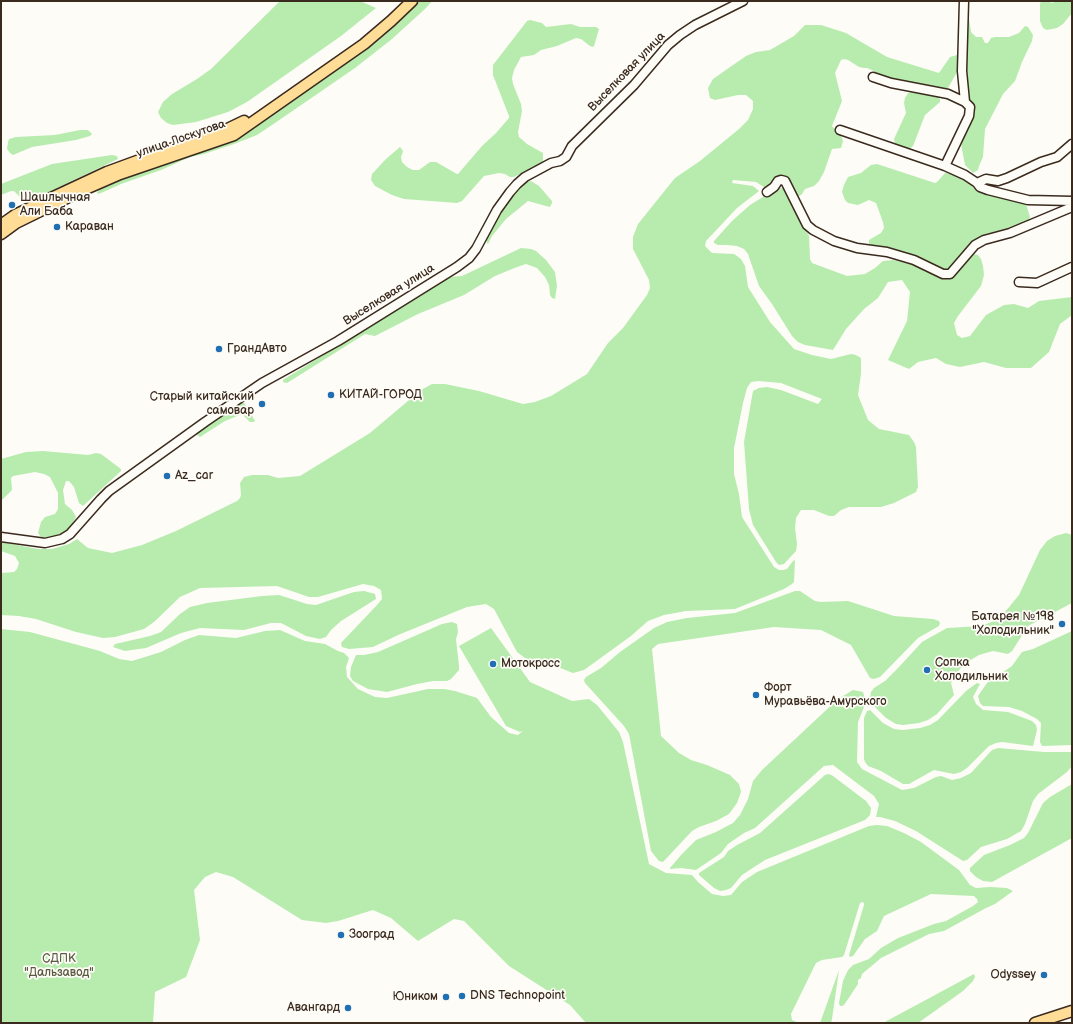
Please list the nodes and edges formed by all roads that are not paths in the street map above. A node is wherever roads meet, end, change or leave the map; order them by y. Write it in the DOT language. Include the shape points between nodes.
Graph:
graph roads {
  1 [pos="404,1"];
  2 [pos="412,1"];
  3 [pos="743,1"];
  4 [pos="964,1"];
  5 [pos="873,77"];
  6 [pos="965,102"];
  7 [pos="840,130"];
  8 [pos="1072,144"];
  9 [pos="946,166"];
  10 [pos="976,183"];
  11 [pos="766,192"];
  12 [pos="1072,201"];
  13 [pos="1072,207"];
  14 [pos="1,225"];
  15 [pos="1,234"];
  16 [pos="1072,267"];
  17 [pos="1019,282"];
  18 [pos="1,537"];
  19 [pos="1072,1011"];
  20 [pos="1035,1023"];
  1 -- 14 [label="main road, улица Лоскутова" via="350,47 251,117 234,126 107,172 15,215"];
  2 -- 15 [label="main road, улица Лоскутова" via="364,44 234,134 81,191 16,223"];
  3 -- 18 [label="street, Выселковая улица" via="680,35 572,146 566,156 525,177 517,184 497,210 476,249 457,267 338,341 262,383 205,422 109,491 70,534 62,539 45,543"];
  4 -- 6 [label="street" via="962,71"];
  5 -- 6 [label="street" via="948,94"];
  6 -- 9 [label="street" via="970,108 970,116"];
  7 -- 9 [label="street"];
  8 -- 10 [label="street" via="1058,157 1008,178 998,181 986,179"];
  9 -- 10 [label="street" via="966,175"];
  10 -- 12 [label="street" via="988,190 1028,200"];
  11 -- 13 [label="street" via="778,181 785,181 807,225 813,230 834,241 856,248 887,252 914,260 943,274 950,274 975,245 984,240"];
  16 -- 17 [label="street" via="1037,283"];
  19 -- 20 [label="main road"];
}
